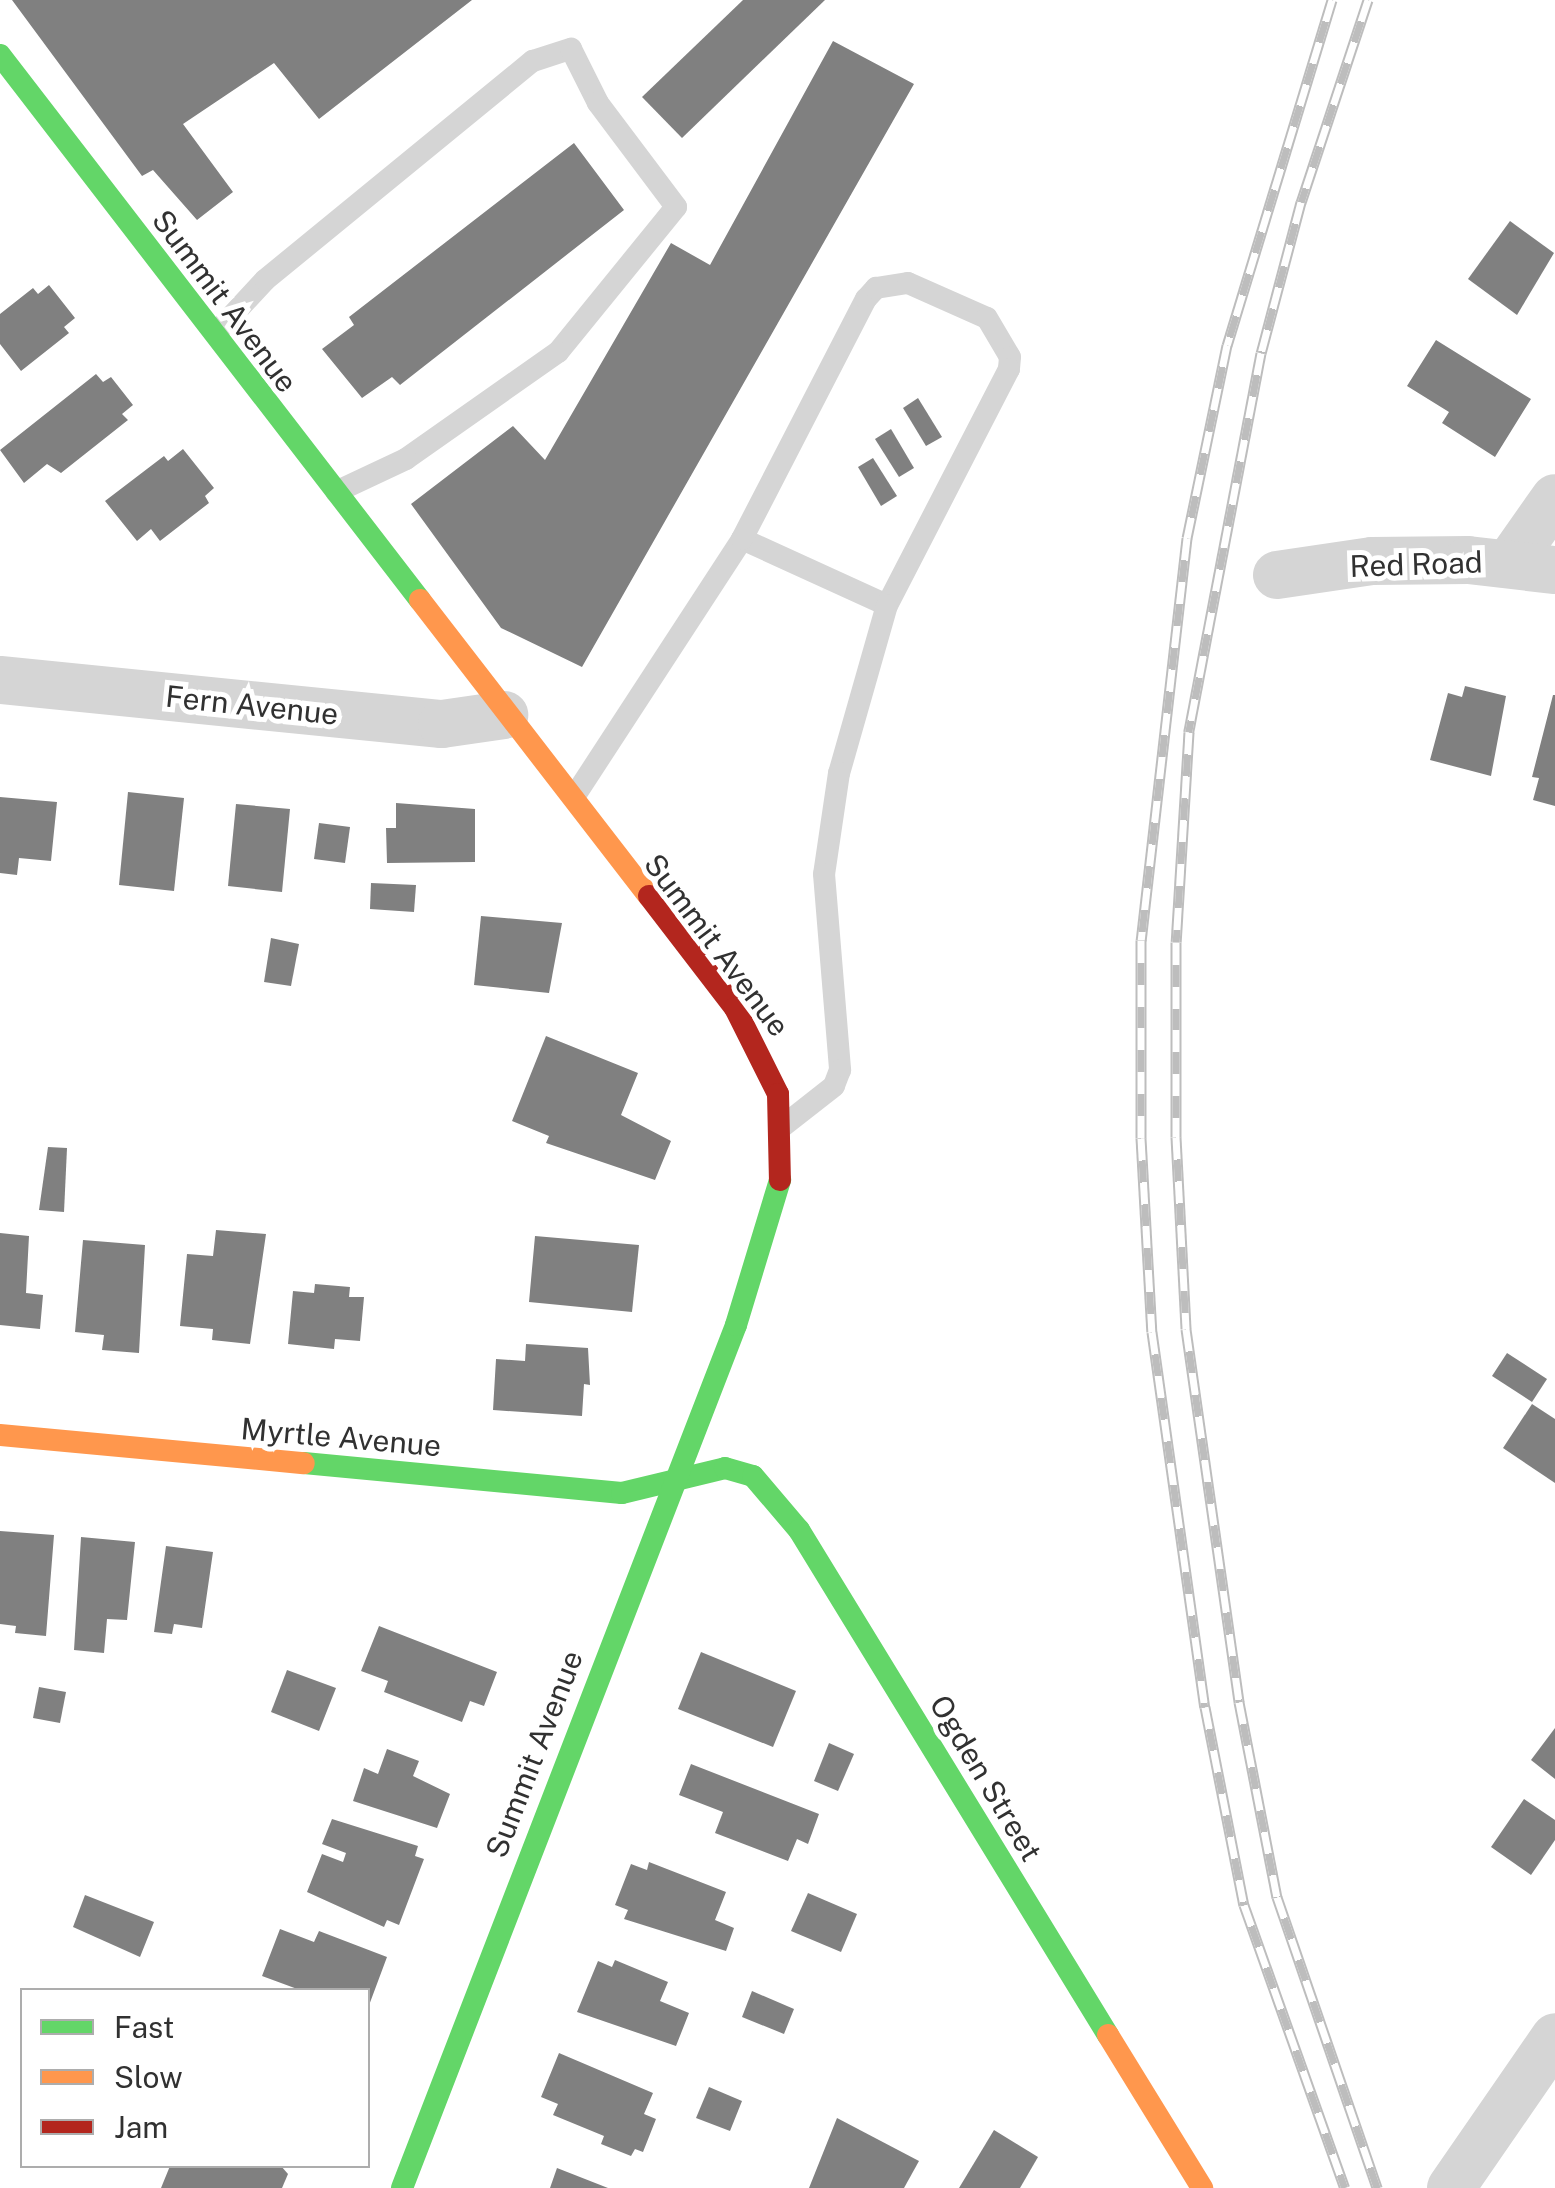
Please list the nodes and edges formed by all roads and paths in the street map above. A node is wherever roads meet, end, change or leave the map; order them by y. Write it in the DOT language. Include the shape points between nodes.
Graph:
graph roads {
  1 [pos="0,56"];
  2 [pos="214,336"];
  3 [pos="334,492"];
  4 [pos="1555,498"];
  5 [pos="742,539"];
  6 [pos="1532,566"];
  7 [pos="1277,575"];
  8 [pos="887,604"];
  9 [pos="0,680"];
  10 [pos="504,715"];
  11 [pos="572,801"];
  12 [pos="783,1126"];
  13 [pos="0,1435"];
  14 [pos="674,1476"];
  15 [pos="1555,2036"];
  16 [pos="402,2188"];
  17 [pos="1202,2188"];
  18 [pos="1451,2188"];
  1 -- 2 [label="street, Summit Avenue"];
  2 -- 3 [label="street, Summit Avenue"];
  2 -- 3 [label="lane" via="265,280 518,73 570,50 598,104 676,207 558,352 406,459"];
  3 -- 10 [label="street, Summit Avenue"];
  4 -- 6 [label="street"];
  5 -- 8 [label="lane"];
  5 -- 8 [label="lane" via="876,288 908,283 987,318 1010,357 1009,368"];
  5 -- 11 [label="lane"];
  6 -- 7 [label="street, Red Road" via="1372,561"];
  8 -- 12 [label="lane" via="839,773 827,843 840,1070 834,1086"];
  9 -- 10 [label="street, Fern Avenue" via="442,724"];
  10 -- 11 [label="street, Summit Avenue"];
  11 -- 12 [label="street, Summit Avenue" via="754,1034"];
  12 -- 14 [label="street, Summit Avenue" via="780,1190 736,1326"];
  13 -- 14 [label="street, Myrtle Avenue" via="622,1493"];
  14 -- 16 [label="street, Summit Avenue"];
  14 -- 17 [label="street, Ogden Street" via="725,1468 753,1476 799,1530"];
  15 -- 18 [label="street"];
}
